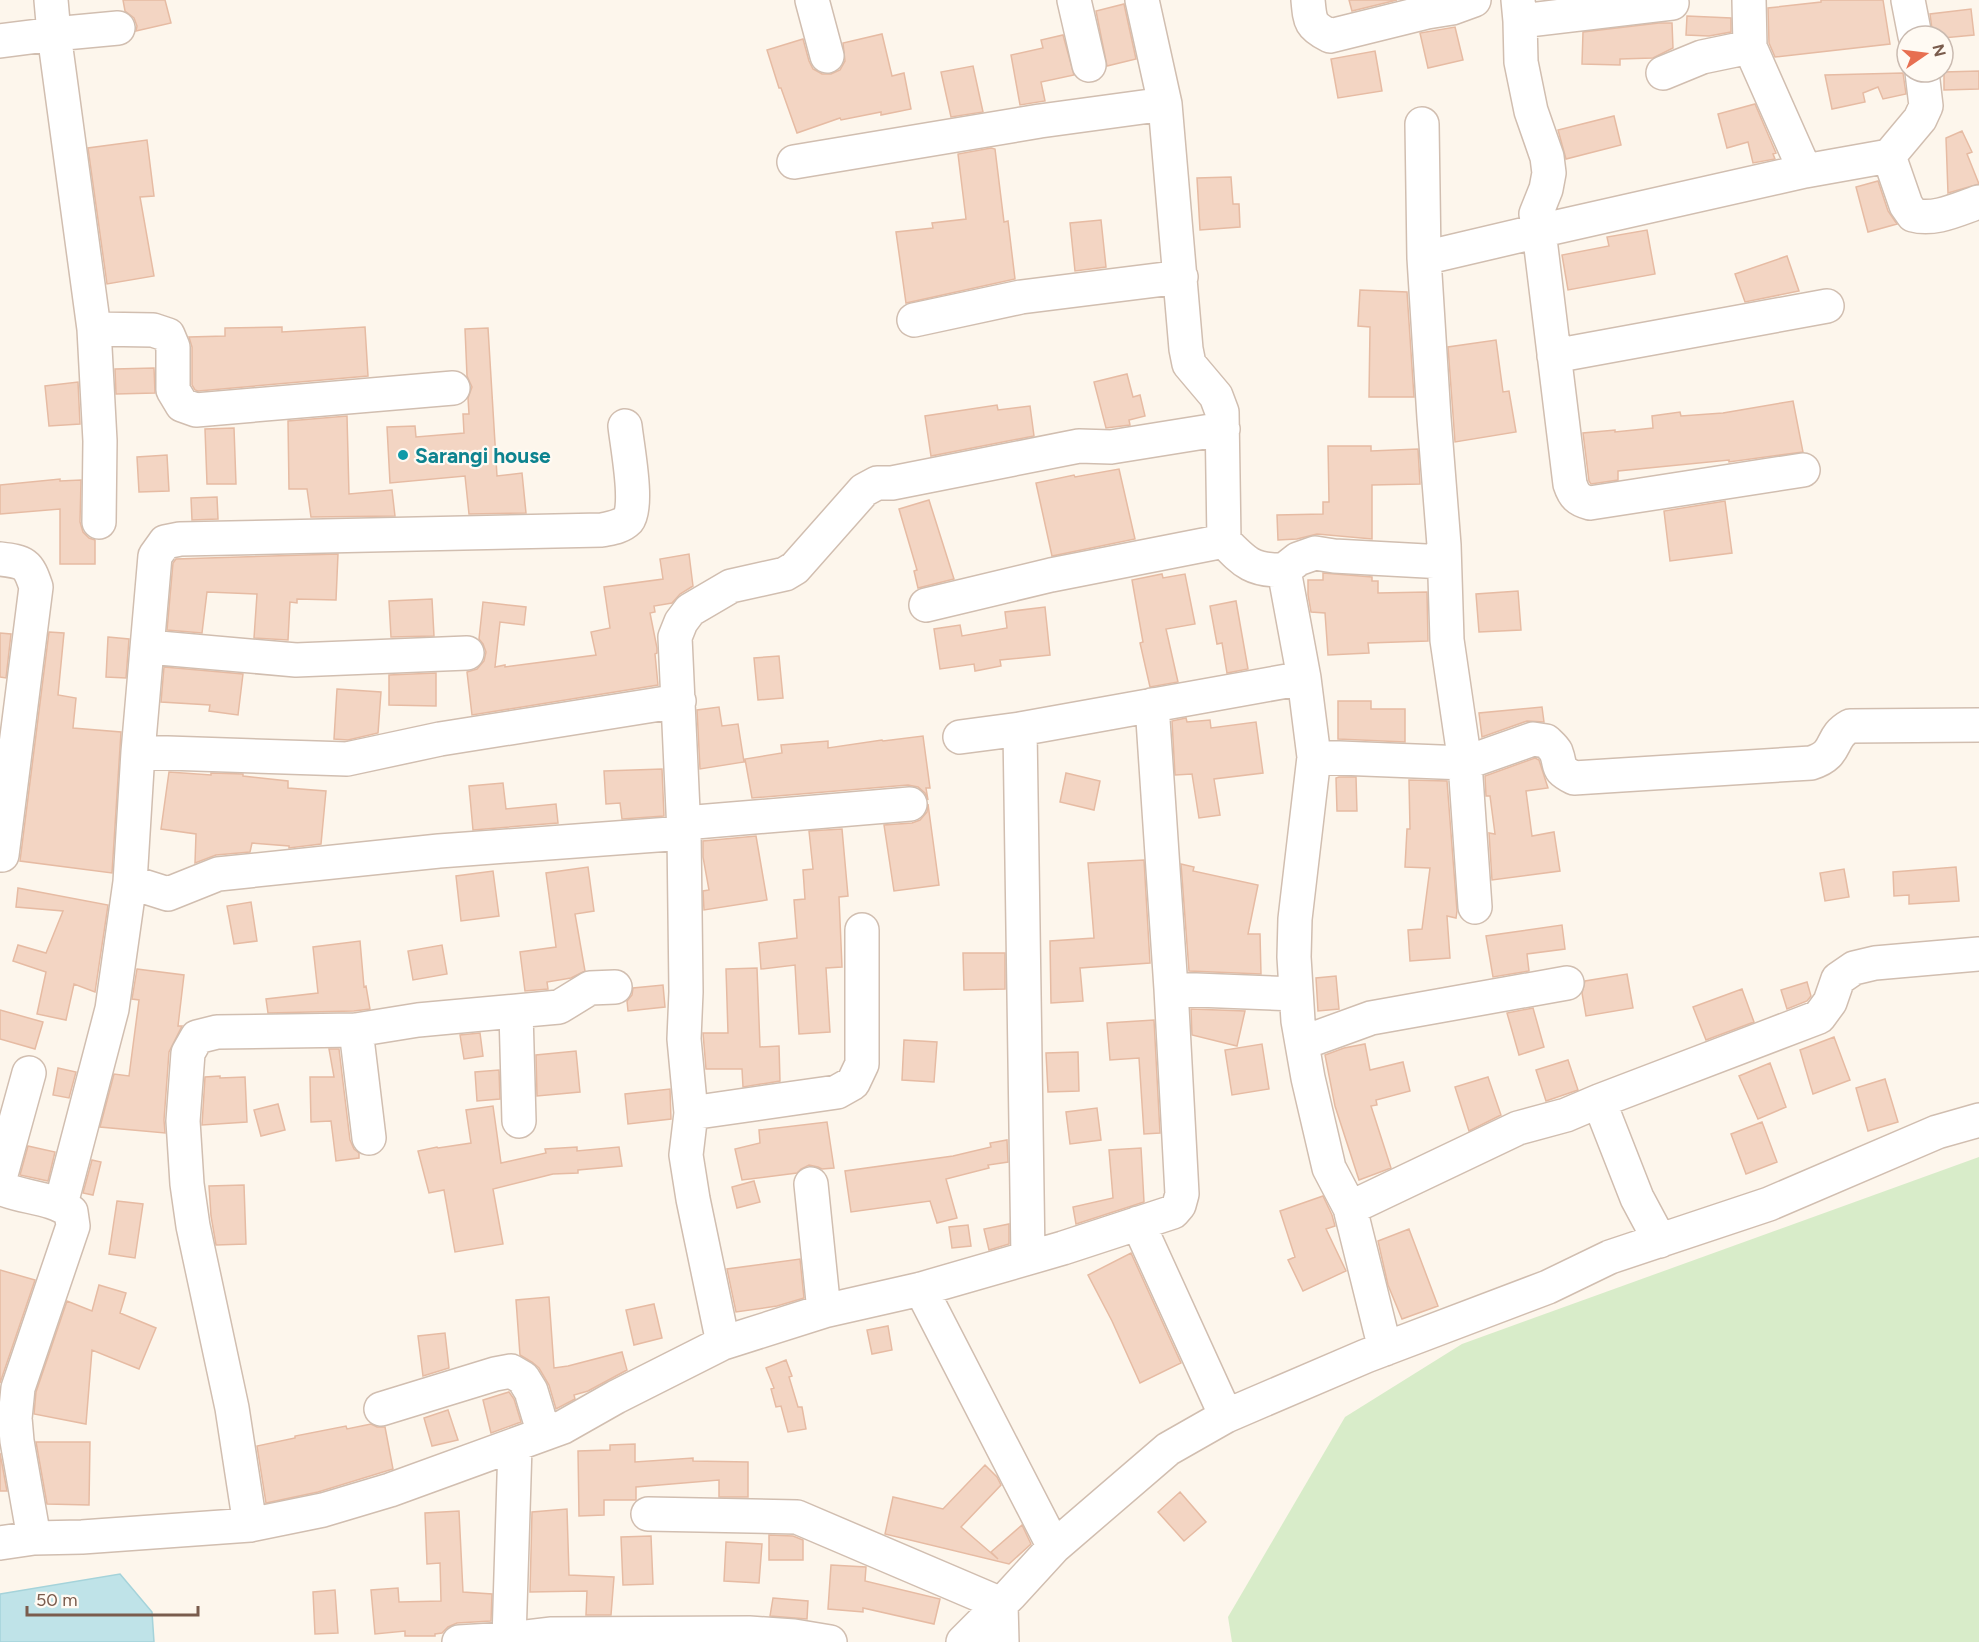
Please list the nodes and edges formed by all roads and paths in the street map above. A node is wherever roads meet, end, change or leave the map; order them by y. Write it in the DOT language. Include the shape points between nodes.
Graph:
graph roads {
  1 [pos="51,0"];
  2 [pos="812,0"];
  3 [pos="1074,0"];
  4 [pos="1142,0"];
  5 [pos="1308,0"];
  6 [pos="1474,0"];
  7 [pos="1749,0"];
  8 [pos="1908,0"];
  9 [pos="1672,3"];
  10 [pos="1519,10"];
  11 [pos="1913,24"];
  12 [pos="117,28"];
  13 [pos="54,34"];
  14 [pos="0,41"];
  15 [pos="1750,47"];
  16 [pos="827,56"];
  17 [pos="1089,65"];
  18 [pos="1664,74"];
  19 [pos="1923,84"];
  20 [pos="1165,104"];
  21 [pos="1422,124"];
  22 [pos="1889,156"];
  23 [pos="794,162"];
  24 [pos="1805,171"];
  25 [pos="1979,202"];
  26 [pos="1539,231"];
  27 [pos="1424,258"];
  28 [pos="1180,277"];
  29 [pos="1827,306"];
  30 [pos="914,320"];
  31 [pos="94,329"];
  32 [pos="1554,356"];
  33 [pos="453,388"];
  34 [pos="625,426"];
  35 [pos="1223,429"];
  36 [pos="1803,470"];
  37 [pos="99,522"];
  38 [pos="1224,541"];
  39 [pos="0,559"];
  40 [pos="1443,562"];
  41 [pos="1284,570"];
  42 [pos="926,605"];
  43 [pos="148,647"];
  44 [pos="467,653"];
  45 [pos="1304,678"];
  46 [pos="679,701"];
  47 [pos="1152,705"];
  48 [pos="1979,724"];
  49 [pos="1020,729"];
  50 [pos="960,737"];
  51 [pos="138,752"];
  52 [pos="1314,757"];
  53 [pos="1465,763"];
  54 [pos="910,804"];
  55 [pos="684,828"];
  56 [pos="2,855"];
  57 [pos="130,882"];
  58 [pos="1475,907"];
  59 [pos="862,930"];
  60 [pos="1979,954"];
  61 [pos="1567,983"];
  62 [pos="615,987"];
  63 [pos="1171,989"];
  64 [pos="1295,994"];
  65 [pos="516,1012"];
  66 [pos="356,1030"];
  67 [pos="1302,1043"];
  68 [pos="29,1073"];
  69 [pos="1599,1101"];
  70 [pos="691,1113"];
  71 [pos="1979,1120"];
  72 [pos="519,1121"];
  73 [pos="369,1138"];
  74 [pos="0,1179"];
  75 [pos="811,1184"];
  76 [pos="0,1188"];
  77 [pos="61,1204"];
  78 [pos="1350,1208"];
  79 [pos="1138,1222"];
  80 [pos="1660,1241"];
  81 [pos="1028,1258"];
  82 [pos="921,1289"];
  83 [pos="824,1311"];
  84 [pos="723,1344"];
  85 [pos="1385,1349"];
  86 [pos="381,1409"];
  87 [pos="1226,1416"];
  88 [pos="529,1440"];
  89 [pos="648,1514"];
  90 [pos="250,1525"];
  91 [pos="34,1538"];
  92 [pos="0,1543"];
  93 [pos="1054,1547"];
  94 [pos="1001,1604"];
  95 [pos="552,1638"];
  96 [pos="748,1638"];
  97 [pos="509,1639"];
  98 [pos="459,1642"];
  99 [pos="830,1642"];
  100 [pos="963,1642"];
  101 [pos="1002,1642"];
  1 -- 13 [label="street"];
  2 -- 16 [label="street"];
  3 -- 17 [label="street"];
  4 -- 20 [label="street"];
  5 -- 6 [label="street" via="1315,29 1330,36"];
  7 -- 15 [label="street"];
  8 -- 11 [label="street"];
  9 -- 10 [label="street"];
  10 -- 26 [label="street" via="1521,62 1549,173 1536,214"];
  12 -- 13 [label="street"];
  13 -- 14 [label="street"];
  13 -- 31 [label="street"];
  15 -- 18 [label="street" via="1702,57"];
  15 -- 24 [label="street"];
  19 -- 22 [label="street" via="1926,106 1920,119"];
  20 -- 23 [label="street"];
  20 -- 28 [label="street"];
  21 -- 27 [label="street"];
  22 -- 24 [label="street"];
  22 -- 25 [label="street" via="1913,215 1933,217"];
  24 -- 26 [label="street"];
  26 -- 27 [label="street"];
  26 -- 32 [label="street"];
  27 -- 40 [label="street"];
  28 -- 30 [label="street" via="1021,297"];
  28 -- 35 [label="street" via="1190,364 1216,396"];
  29 -- 32 [label="street"];
  31 -- 33 [label="street" via="153,330 168,335 173,347 173,390 182,405 196,410"];
  31 -- 37 [label="street" via="100,441"];
  32 -- 36 [label="street" via="1570,484 1580,501 1590,503"];
  34 -- 43 [label="street" via="634,505 629,519 618,527 165,542 155,556"];
  35 -- 38 [label="street"];
  35 -- 46 [label="street" via="1111,447 1079,447 878,483 864,490 795,568 785,574 731,586 690,610 675,637"];
  38 -- 41 [label="street" via="1254,567"];
  38 -- 42 [label="street" via="1051,575"];
  39 -- 56 [label="street" via="20,561 31,572 36,587"];
  40 -- 41 [label="street" via="1315,553"];
  40 -- 53 [label="street" via="1447,640"];
  41 -- 45 [label="street"];
  43 -- 44 [label="street" via="296,660"];
  43 -- 51 [label="street"];
  45 -- 47 [label="street"];
  45 -- 52 [label="street"];
  46 -- 51 [label="street" via="440,739 347,759"];
  46 -- 55 [label="street"];
  47 -- 49 [label="street"];
  47 -- 63 [label="street"];
  48 -- 53 [label="street" via="1850,726 1842,730 1824,759 1811,763 1574,778 1558,766 1556,751 1546,741 1533,739"];
  49 -- 50 [label="street"];
  49 -- 81 [label="street"];
  51 -- 57 [label="street"];
  52 -- 53 [label="street"];
  52 -- 64 [label="street" via="1295,919"];
  53 -- 58 [label="street"];
  54 -- 55 [label="street"];
  55 -- 57 [label="street" via="218,874 168,894"];
  55 -- 70 [label="street" via="684,1040"];
  57 -- 77 [label="street" via="112,1009"];
  59 -- 70 [label="street" via="862,1064 853,1083 837,1092"];
  60 -- 69 [label="street" via="1854,968 1838,979 1830,1002 1819,1017"];
  61 -- 67 [label="street" via="1371,1018"];
  62 -- 65 [label="street" via="590,988 559,1007"];
  63 -- 64 [label="street"];
  63 -- 79 [label="street" via="1182,1194 1173,1212"];
  64 -- 67 [label="street"];
  65 -- 66 [label="street" via="418,1020"];
  65 -- 72 [label="street"];
  66 -- 73 [label="street"];
  66 -- 90 [label="street" via="217,1032 197,1037 188,1053 183,1121 187,1184 232,1408"];
  67 -- 78 [label="street" via="1329,1168"];
  68 -- 74 [label="street"];
  69 -- 78 [label="street" via="1518,1128"];
  69 -- 80 [label="street" via="1637,1198"];
  70 -- 84 [label="street" via="686,1155"];
  71 -- 80 [label="street" via="1937,1132 1769,1204"];
  75 -- 83 [label="street"];
  76 -- 77 [label="street"];
  77 -- 91 [label="street" via="71,1212 73,1226 18,1388 15,1418"];
  78 -- 85 [label="street"];
  79 -- 81 [label="street"];
  79 -- 87 [label="street"];
  80 -- 85 [label="street" via="1610,1257 1548,1287"];
  81 -- 82 [label="street"];
  82 -- 83 [label="street"];
  82 -- 93 [label="street"];
  83 -- 84 [label="street"];
  84 -- 88 [label="street" via="563,1427"];
  85 -- 87 [label="street"];
  86 -- 88 [label="street" via="511,1371 523,1378 531,1391"];
  87 -- 93 [label="street" via="1168,1449"];
  88 -- 90 [label="street" via="379,1493 323,1510"];
  88 -- 97 [label="street"];
  89 -- 94 [label="street" via="797,1517"];
  90 -- 91 [label="street"];
  91 -- 92 [label="street"];
  93 -- 94 [label="street"];
  94 -- 100 [label="street"];
  94 -- 101 [label="street"];
  95 -- 96 [label="street"];
  95 -- 97 [label="street"];
  96 -- 99 [label="street" via="794,1636"];
  97 -- 98 [label="street"];
}
